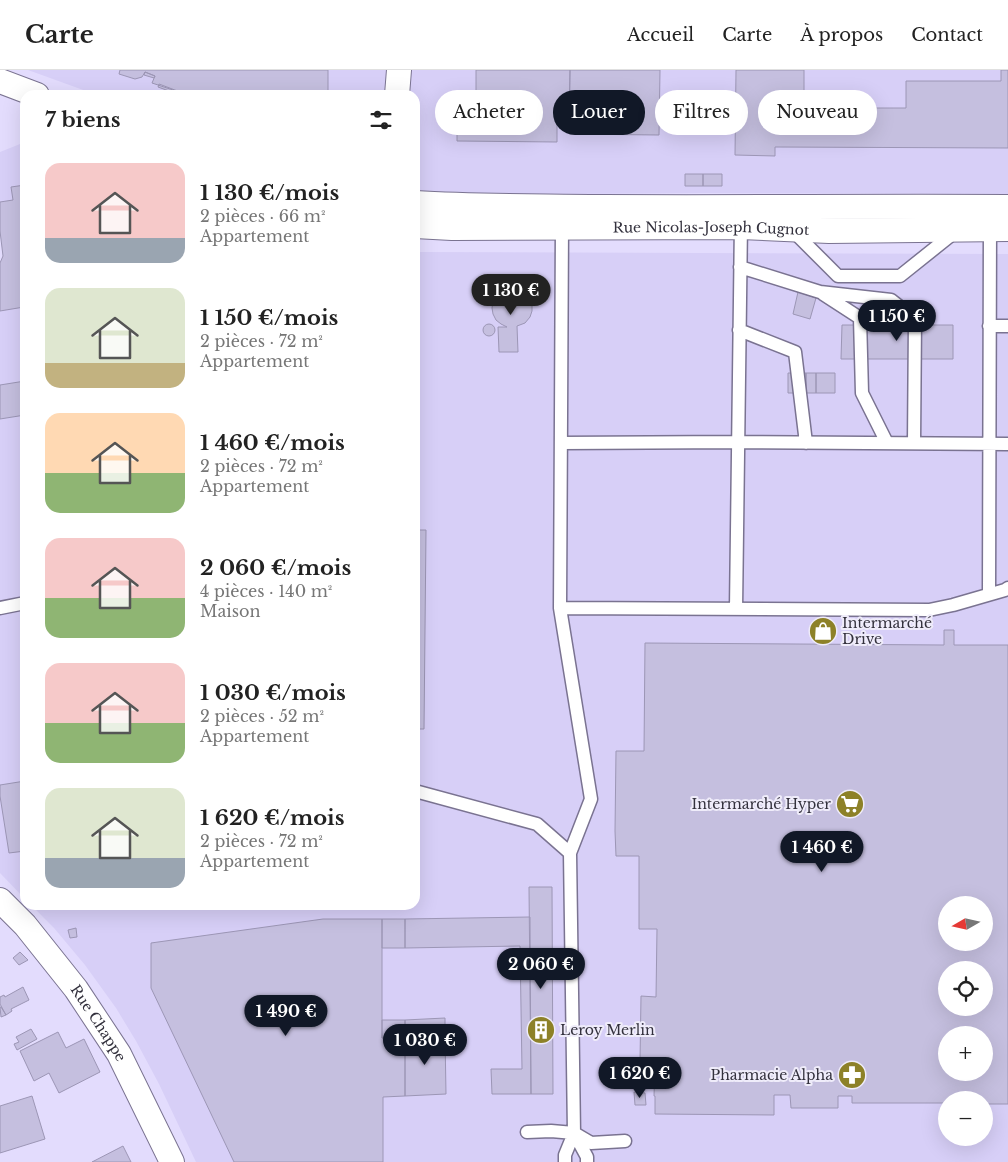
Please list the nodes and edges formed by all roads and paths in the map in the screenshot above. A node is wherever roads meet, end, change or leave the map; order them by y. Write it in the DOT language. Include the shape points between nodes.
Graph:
graph roads {
  1 [pos="399,70"];
  2 [pos="0,81"];
  3 [pos="24,90"];
  4 [pos="397,90"];
  5 [pos="420,203"];
  6 [pos="562,217"];
  7 [pos="741,217"];
  8 [pos="999,218"];
  9 [pos="420,226"];
  10 [pos="792,230"];
  11 [pos="958,230"];
  12 [pos="740,268"];
  13 [pos="820,292"];
  14 [pos="989,326"];
  15 [pos="1008,326"];
  16 [pos="739,330"];
  17 [pos="738,442"];
  18 [pos="806,442"];
  19 [pos="561,443"];
  20 [pos="887,443"];
  21 [pos="914,444"];
  22 [pos="989,444"];
  23 [pos="1008,444"];
  24 [pos="1008,588"];
  25 [pos="988,594"];
  26 [pos="20,605"];
  27 [pos="0,608"];
  28 [pos="560,608"];
  29 [pos="736,609"];
  30 [pos="420,792"];
  31 [pos="570,853"];
  32 [pos="0,900"];
  33 [pos="527,1132"];
  34 [pos="574,1133"];
  35 [pos="625,1141"];
  36 [pos="172,1162"];
  37 [pos="565,1162"];
  38 [pos="587,1162"];
  1 -- 4 [label="street"];
  2 -- 3 [label="street"];
  5 -- 6 [label="street, Rue Nicolas-Joseph Cugnot"];
  6 -- 7 [label="street, Rue Nicolas-Joseph Cugnot"];
  6 -- 9 [label="street, Rue Nicolas-Joseph Cugnot" via="452,228"];
  6 -- 19 [label="lane"];
  7 -- 8 [label="street, Rue Nicolas-Joseph Cugnot" via="839,206"];
  7 -- 10 [label="street, Rue Nicolas-Joseph Cugnot"];
  7 -- 12 [label="lane"];
  8 -- 11 [label="street, Rue Nicolas-Joseph Cugnot"];
  8 -- 14 [label="lane"];
  10 -- 11 [label="street, Rue Nicolas-Joseph Cugnot"];
  10 -- 11 [label="lane" via="838,276 900,276"];
  12 -- 13 [label="lane"];
  12 -- 16 [label="lane"];
  13 -- 20 [label="lane" via="860,318 862,393"];
  13 -- 21 [label="lane" via="891,300 916,319"];
  14 -- 15 [label="lane"];
  14 -- 22 [label="lane"];
  16 -- 17 [label="lane"];
  16 -- 18 [label="lane" via="795,352"];
  17 -- 18 [label="lane"];
  17 -- 19 [label="lane"];
  17 -- 29 [label="lane"];
  18 -- 20 [label="lane"];
  19 -- 28 [label="lane"];
  20 -- 21 [label="lane"];
  21 -- 22 [label="lane"];
  22 -- 23 [label="lane"];
  22 -- 25 [label="lane"];
  24 -- 25 [label="lane"];
  25 -- 29 [label="lane" via="929,610"];
  26 -- 27 [label="lane"];
  28 -- 29 [label="lane"];
  28 -- 31 [label="lane" via="591,799"];
  30 -- 31 [label="lane" via="536,824"];
  31 -- 34 [label="lane"];
  32 -- 36 [label="street, Rue Chappe" via="25,925 87,1005 119,1054"];
  33 -- 34 [label="lane"];
  34 -- 35 [label="lane" via="591,1143"];
  34 -- 37 [label="lane"];
  34 -- 38 [label="lane"];
}
